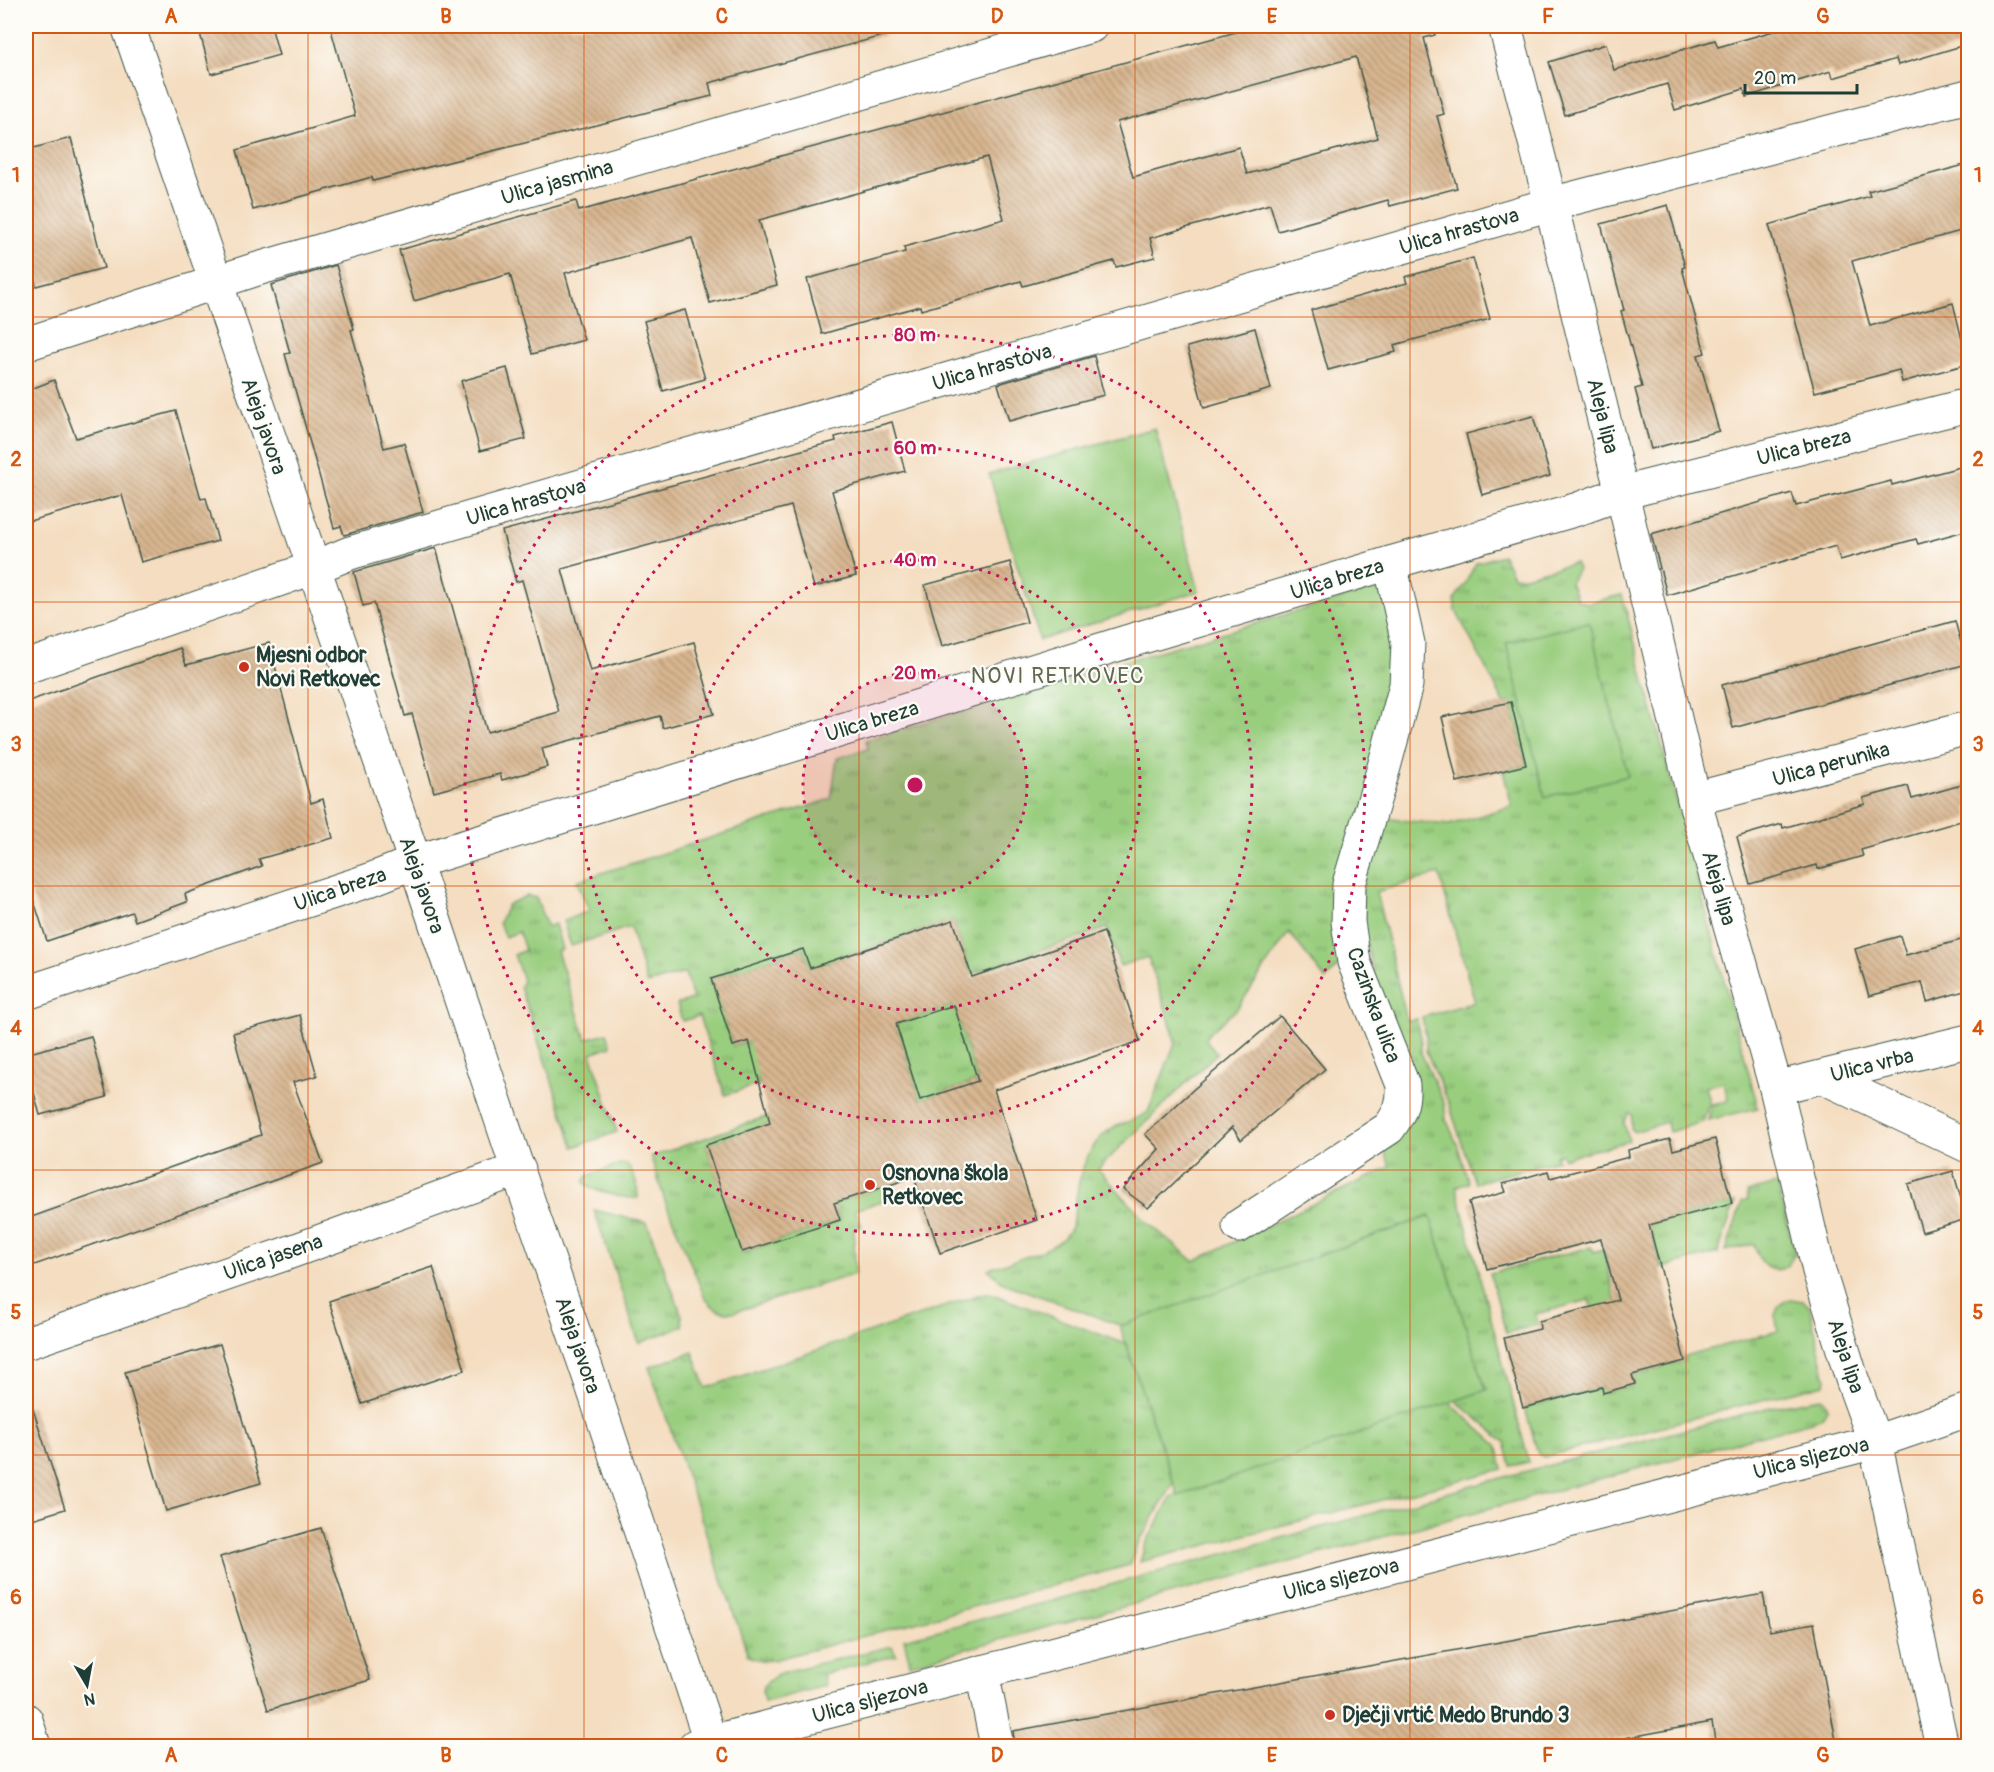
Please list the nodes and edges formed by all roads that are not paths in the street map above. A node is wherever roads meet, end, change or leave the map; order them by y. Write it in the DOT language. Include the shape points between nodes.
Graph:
graph roads {
  1 [pos="128,26"];
  2 [pos="1091,26"];
  3 [pos="1505,26"];
  4 [pos="1968,96"];
  5 [pos="1551,204"];
  6 [pos="215,282"];
  7 [pos="26,344"];
  8 [pos="1968,405"];
  9 [pos="1622,493"];
  10 [pos="1390,563"];
  11 [pos="314,568"];
  12 [pos="26,667"];
  13 [pos="1968,728"];
  14 [pos="1694,799"];
  15 [pos="415,862"];
  16 [pos="26,993"];
  17 [pos="1968,1041"];
  18 [pos="1823,1077"];
  19 [pos="1776,1088"];
  20 [pos="1968,1146"];
  21 [pos="519,1169"];
  22 [pos="1239,1227"];
  23 [pos="26,1343"];
  24 [pos="1968,1410"];
  25 [pos="1875,1442"];
  26 [pos="982,1672"];
  27 [pos="26,1720"];
  28 [pos="706,1745"];
  29 [pos="34,1746"];
  30 [pos="997,1746"];
  31 [pos="1942,1746"];
  1 -- 6 [label="street, Aleja javora"];
  2 -- 6 [label="street, Ulica jasmina"];
  3 -- 5 [label="street, Aleja lipa"];
  4 -- 5 [label="street, Ulica hrastova"];
  5 -- 9 [label="street, Aleja lipa"];
  5 -- 11 [label="street, Ulica hrastova" via="350,553"];
  6 -- 7 [label="street, Ulica jasmina"];
  6 -- 11 [label="street, Aleja javora"];
  8 -- 9 [label="street, Ulica breza"];
  9 -- 10 [label="street, Ulica breza"];
  9 -- 14 [label="street, Aleja lipa"];
  10 -- 15 [label="street, Ulica breza"];
  10 -- 22 [label="street, Cazinska ulica" via="1408,643 1406,685 1349,884 1348,922 1354,962 1400,1074 1404,1101 1389,1128"];
  11 -- 12 [label="street, Ulica hrastova"];
  11 -- 15 [label="street, Aleja javora"];
  13 -- 14 [label="street, Ulica perunika"];
  14 -- 19 [label="street, Aleja lipa"];
  15 -- 16 [label="street, Ulica breza"];
  15 -- 21 [label="street, Aleja javora"];
  17 -- 18 [label="street, Ulica vrba"];
  18 -- 19 [label="street, Ulica vrba"];
  18 -- 20 [label="street"];
  19 -- 25 [label="street, Aleja lipa" via="1820,1271"];
  21 -- 23 [label="street, Ulica jasena"];
  21 -- 28 [label="street, Aleja javora"];
  24 -- 25 [label="street, Ulica sljezova"];
  25 -- 26 [label="street, Ulica sljezova"];
  25 -- 31 [label="street, Aleja lipa"];
  26 -- 28 [label="street, Ulica sljezova"];
  26 -- 30 [label="street"];
  27 -- 29 [label="street"];
}
